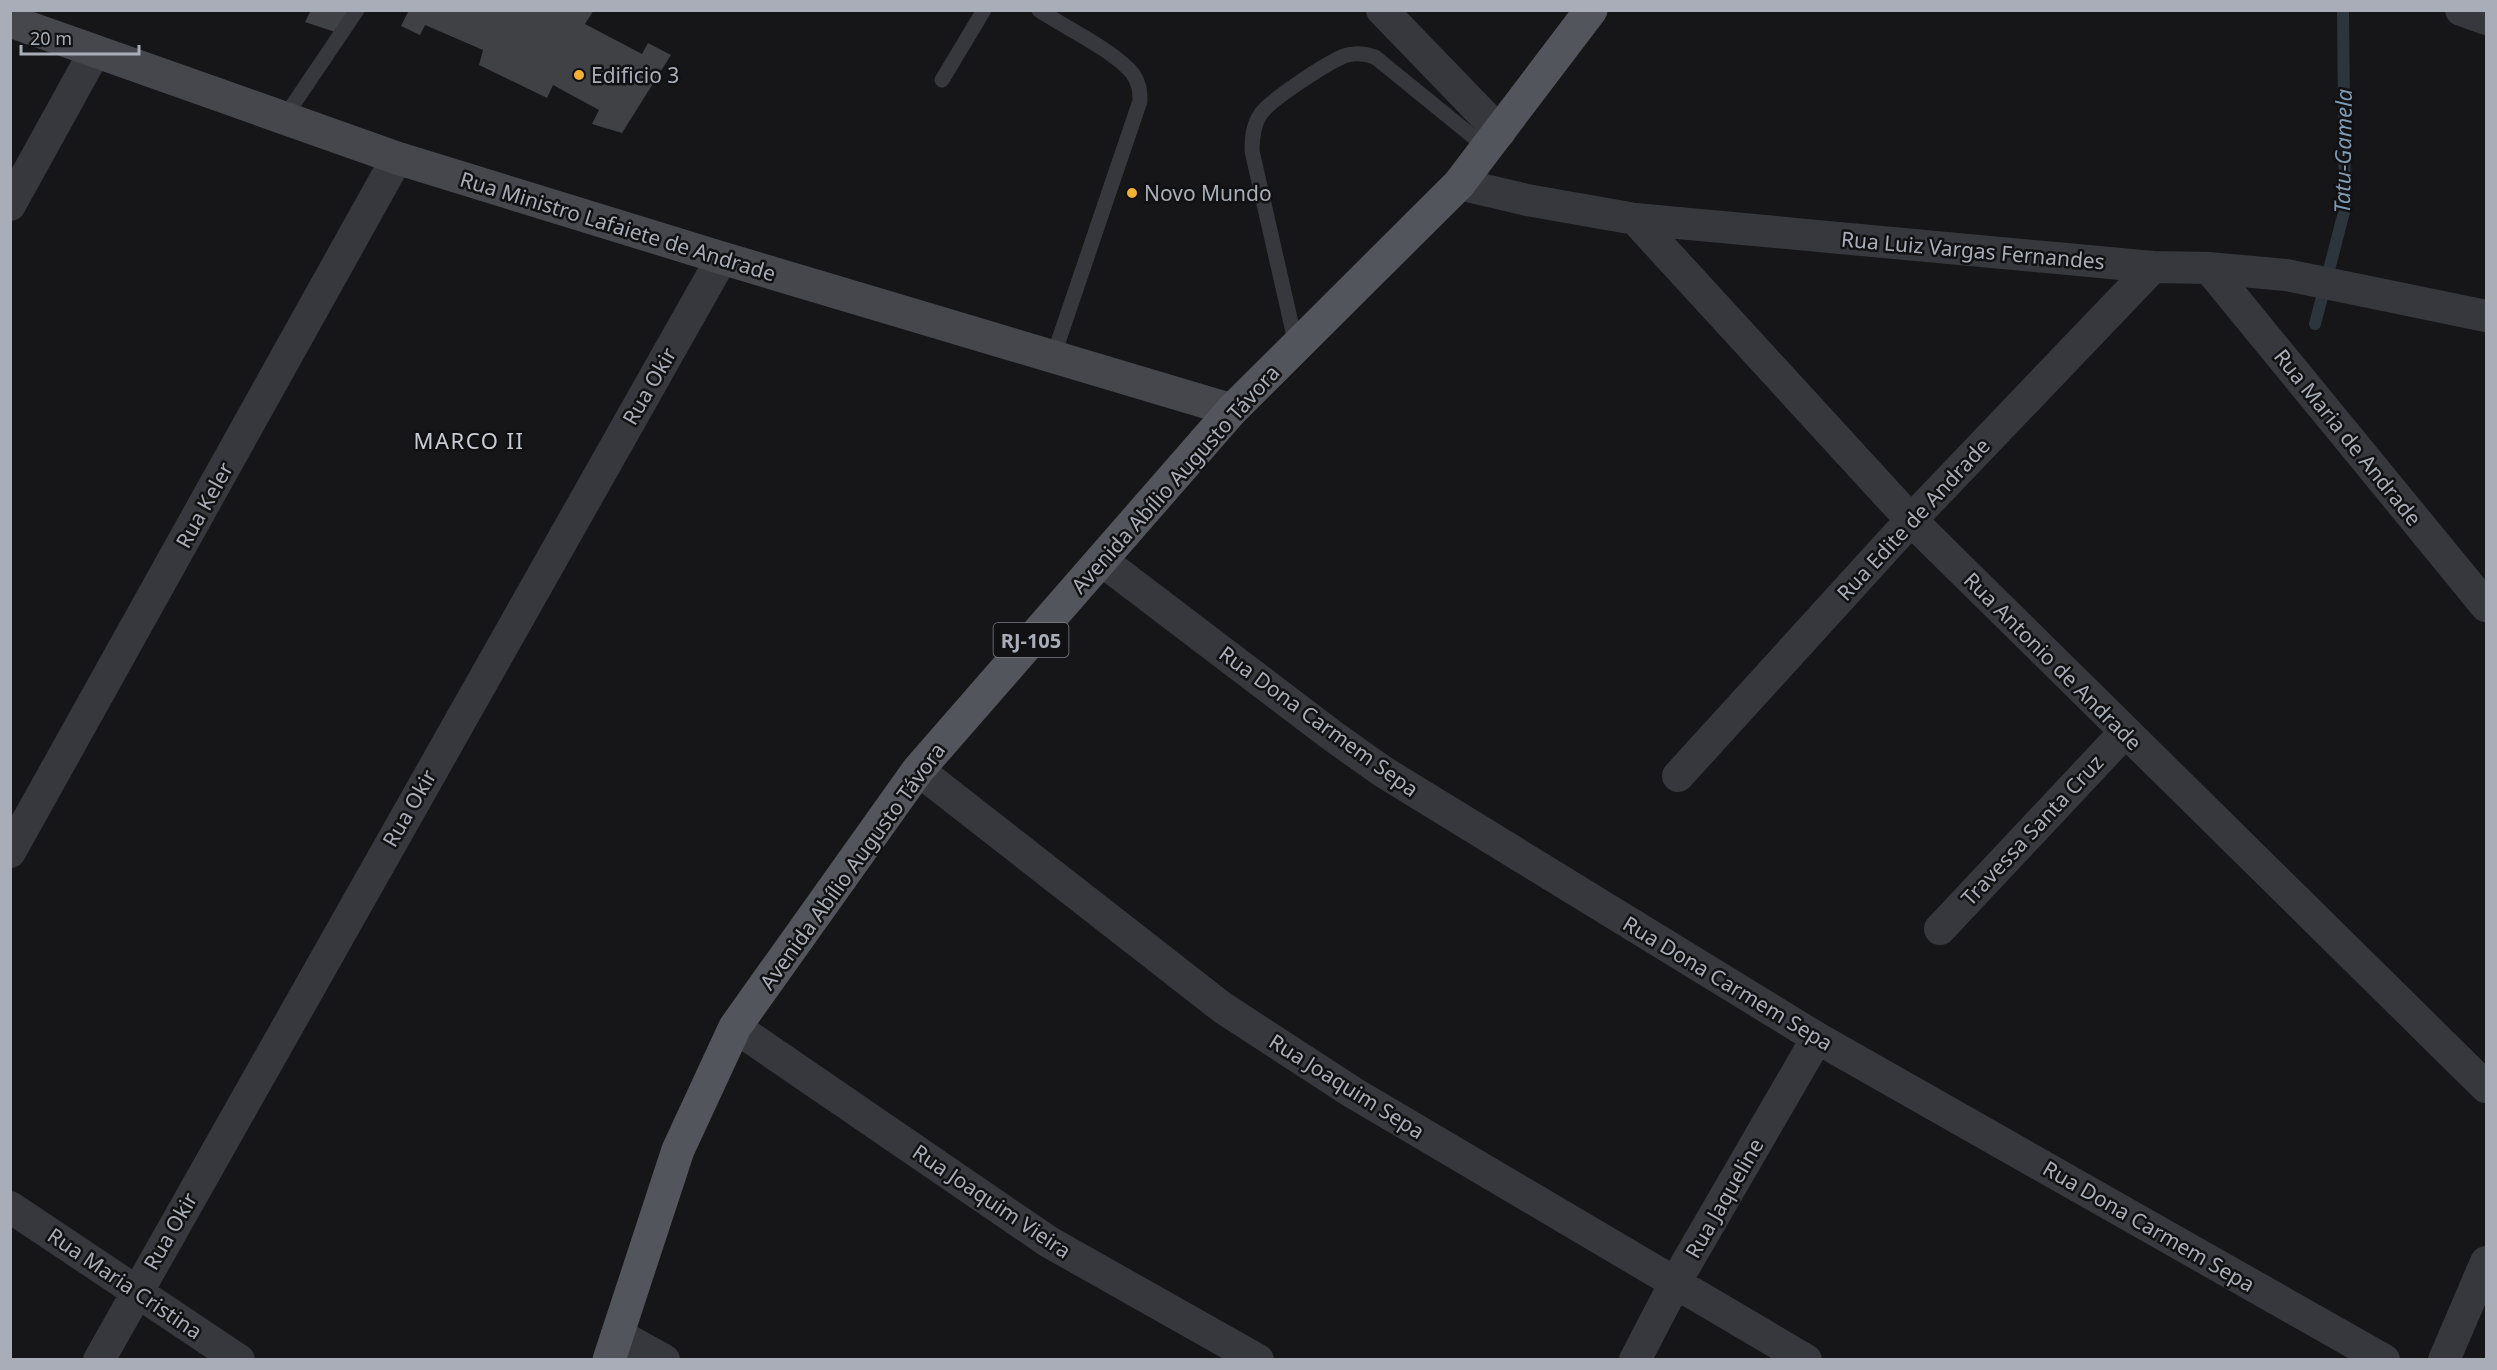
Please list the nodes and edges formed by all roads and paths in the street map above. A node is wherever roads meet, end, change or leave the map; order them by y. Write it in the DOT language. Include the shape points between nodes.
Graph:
graph roads {
  1 [pos="357,10"];
  2 [pos="984,10"];
  3 [pos="1039,10"];
  4 [pos="1382,10"];
  5 [pos="1591,10"];
  6 [pos="2461,10"];
  7 [pos="2487,19"];
  8 [pos="10,21"];
  9 [pos="95,51"];
  10 [pos="942,80"];
  11 [pos="284,118"];
  12 [pos="1493,140"];
  13 [pos="397,158"];
  14 [pos="1459,184"];
  15 [pos="10,205"];
  16 [pos="1635,219"];
  17 [pos="722,258"];
  18 [pos="2153,267"];
  19 [pos="2209,268"];
  20 [pos="2487,316"];
  21 [pos="1297,346"];
  22 [pos="1053,357"];
  23 [pos="1232,410"];
  24 [pos="1911,520"];
  25 [pos="1101,560"];
  26 [pos="2487,606"];
  27 [pos="2125,732"];
  28 [pos="918,770"];
  29 [pos="1678,776"];
  30 [pos="10,852"];
  31 [pos="1940,929"];
  32 [pos="735,1027"];
  33 [pos="1817,1038"];
  34 [pos="2487,1087"];
  35 [pos="10,1207"];
  36 [pos="2487,1262"];
  37 [pos="1675,1283"];
  38 [pos="136,1290"];
  39 [pos="613,1347"];
  40 [pos="99,1359"];
  41 [pos="239,1359"];
  42 [pos="664,1359"];
  43 [pos="1258,1359"];
  44 [pos="1635,1359"];
  45 [pos="1806,1359"];
  46 [pos="2384,1359"];
  47 [pos="2444,1359"];
  1 -- 11 [label="lane"];
  2 -- 10 [label="lane"];
  3 -- 22 [label="lane" via="1117,59 1134,75 1140,89 1140,101"];
  4 -- 12 [label="street"];
  5 -- 12 [label="main road, Avenida Abílio Augusto Távora / RJ-105"];
  6 -- 7 [label="street"];
  8 -- 9 [label="street, Rua Ministro Lafaiete de Andrade"];
  9 -- 11 [label="street, Rua Ministro Lafaiete de Andrade"];
  9 -- 15 [label="street"];
  11 -- 13 [label="street, Rua Ministro Lafaiete de Andrade"];
  12 -- 14 [label="main road, Avenida Abílio Augusto Távora / RJ-105"];
  12 -- 21 [label="lane" via="1376,57 1365,54 1355,53 1334,61 1269,104 1255,127 1252,151"];
  13 -- 17 [label="street, Rua Ministro Lafaiete de Andrade"];
  13 -- 30 [label="street, Rua Keler"];
  14 -- 16 [label="street, Rua Luiz Vargas Fernandes"];
  14 -- 21 [label="main road, Avenida Abílio Augusto Távora / RJ-105"];
  16 -- 18 [label="street, Rua Luiz Vargas Fernandes"];
  16 -- 24 [label="street, Rua Antonio de Andrade"];
  17 -- 22 [label="street, Rua Ministro Lafaiete de Andrade"];
  17 -- 38 [label="street, Rua Okir"];
  18 -- 19 [label="street, Rua Luiz Vargas Fernandes"];
  18 -- 24 [label="street, Rua Edite de Andrade"];
  19 -- 20 [label="street, Rua Luiz Vargas Fernandes" via="2286,275"];
  19 -- 26 [label="street, Rua Maria de Andrade"];
  21 -- 23 [label="main road, Avenida Abílio Augusto Távora / RJ-105"];
  22 -- 23 [label="street, Rua Ministro Lafaiete de Andrade"];
  23 -- 25 [label="main road, Avenida Abílio Augusto Távora / RJ-105"];
  24 -- 27 [label="street, Rua Antonio de Andrade"];
  24 -- 29 [label="street, Rua Edite de Andrade"];
  25 -- 28 [label="main road, Avenida Abílio Augusto Távora / RJ-105"];
  25 -- 33 [label="street, Rua Dona Carmem Sepa" via="1382,771"];
  27 -- 31 [label="street, Travessa Santa Cruz"];
  27 -- 34 [label="street, Rua Antonio de Andrade"];
  28 -- 32 [label="main road, Avenida Abílio Augusto Távora / RJ-105"];
  28 -- 37 [label="street, Rua Joaquim Sepa" via="1223,1008 1352,1092"];
  32 -- 39 [label="main road, Avenida Abílio Augusto Távora / RJ-105" via="678,1150"];
  32 -- 43 [label="street, Rua Joaquim Vieira" via="1049,1242"];
  33 -- 37 [label="street, Rua Jaqueline"];
  33 -- 46 [label="street, Rua Dona Carmem Sepa"];
  35 -- 38 [label="street, Rua Maria Cristina"];
  36 -- 47 [label="street"];
  37 -- 44 [label="street, Rua Jaqueline"];
  37 -- 45 [label="street, Rua Joaquim Sepa"];
  38 -- 40 [label="street, Rua Okir"];
  38 -- 41 [label="street, Rua Maria Cristina"];
  39 -- 42 [label="street"];
}
